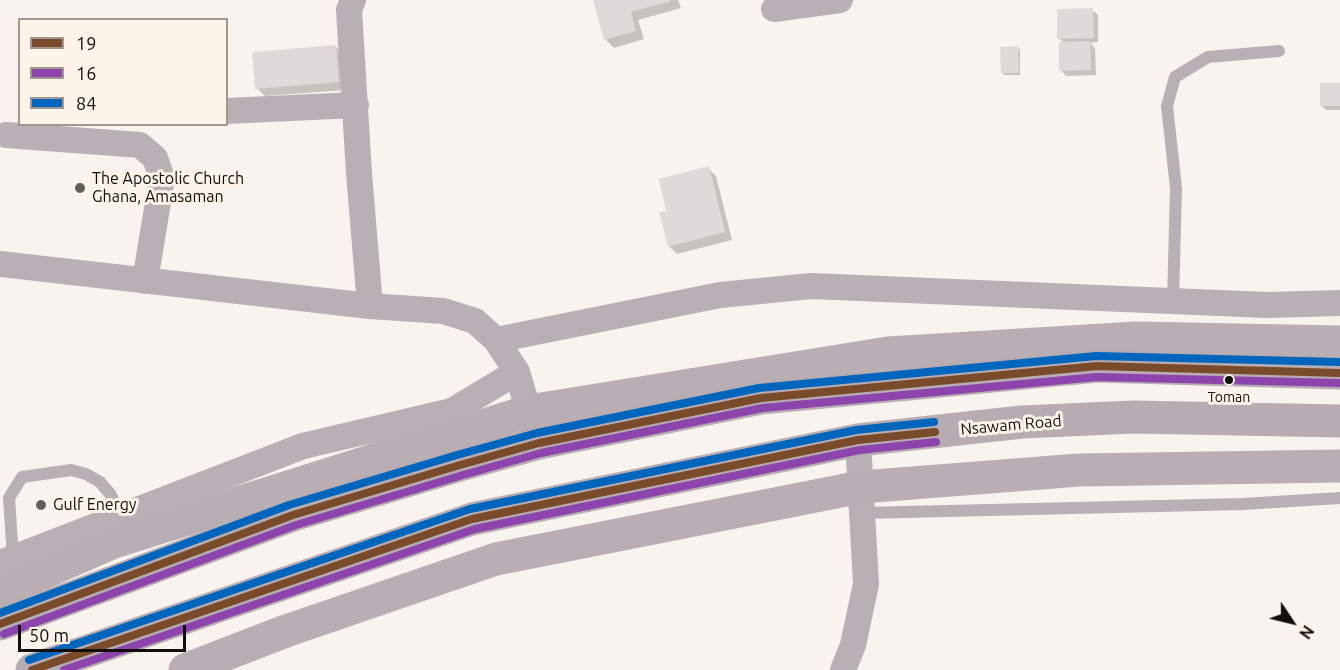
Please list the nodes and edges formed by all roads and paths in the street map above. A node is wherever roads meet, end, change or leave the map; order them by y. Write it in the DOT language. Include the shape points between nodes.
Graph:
graph roads {
  1 [pos="353,0"];
  2 [pos="840,0"];
  3 [pos="774,9"];
  4 [pos="1279,51"];
  5 [pos="356,105"];
  6 [pos="228,111"];
  7 [pos="6,135"];
  8 [pos="0,264"];
  9 [pos="145,281"];
  10 [pos="1173,301"];
  11 [pos="1340,303"];
  12 [pos="370,306"];
  13 [pos="496,339"];
  14 [pos="1340,342"];
  15 [pos="517,372"];
  16 [pos="1340,373"];
  17 [pos="529,411"];
  18 [pos="1340,421"];
  19 [pos="858,440"];
  20 [pos="539,443"];
  21 [pos="1340,466"];
  22 [pos="1340,498"];
  23 [pos="861,500"];
  24 [pos="120,516"];
  25 [pos="7,560"];
  26 [pos="0,592"];
  27 [pos="0,624"];
  28 [pos="32,670"];
  29 [pos="185,670"];
  30 [pos="843,670"];
  1 -- 5 [label="street" via="349,10"];
  2 -- 3 [label="street"];
  4 -- 10 [label="lane" via="1208,57 1175,77 1167,106 1176,188"];
  5 -- 6 [label="street"];
  5 -- 12 [label="street"];
  7 -- 9 [label="street" via="140,145 155,158 162,178"];
  8 -- 9 [label="street"];
  9 -- 12 [label="street"];
  10 -- 11 [label="street"];
  10 -- 13 [label="street" via="811,286 720,296"];
  12 -- 13 [label="street" via="443,311 475,321"];
  13 -- 15 [label="street"];
  14 -- 17 [label="main road" via="1136,338 888,353"];
  15 -- 17 [label="street"];
  15 -- 24 [label="street" via="452,411 303,446"];
  16 -- 20 [label="highway" via="1097,366 761,398"];
  17 -- 20 [label="street"];
  17 -- 26 [label="main road" via="114,542"];
  18 -- 19 [label="highway, Nsawam Road" via="1134,417 1022,422"];
  19 -- 23 [label="street"];
  19 -- 28 [label="highway, Nsawam Road" via="472,519"];
  20 -- 27 [label="highway" via="293,515"];
  21 -- 23 [label="main road" via="1079,470"];
  22 -- 23 [label="lane" via="1243,504"];
  23 -- 29 [label="main road" via="496,560 286,631"];
  23 -- 30 [label="street" via="866,584 853,645"];
  24 -- 25 [label="street"];
  24 -- 25 [label="lane" via="111,495 86,474 71,470 22,477 9,498"];
}
